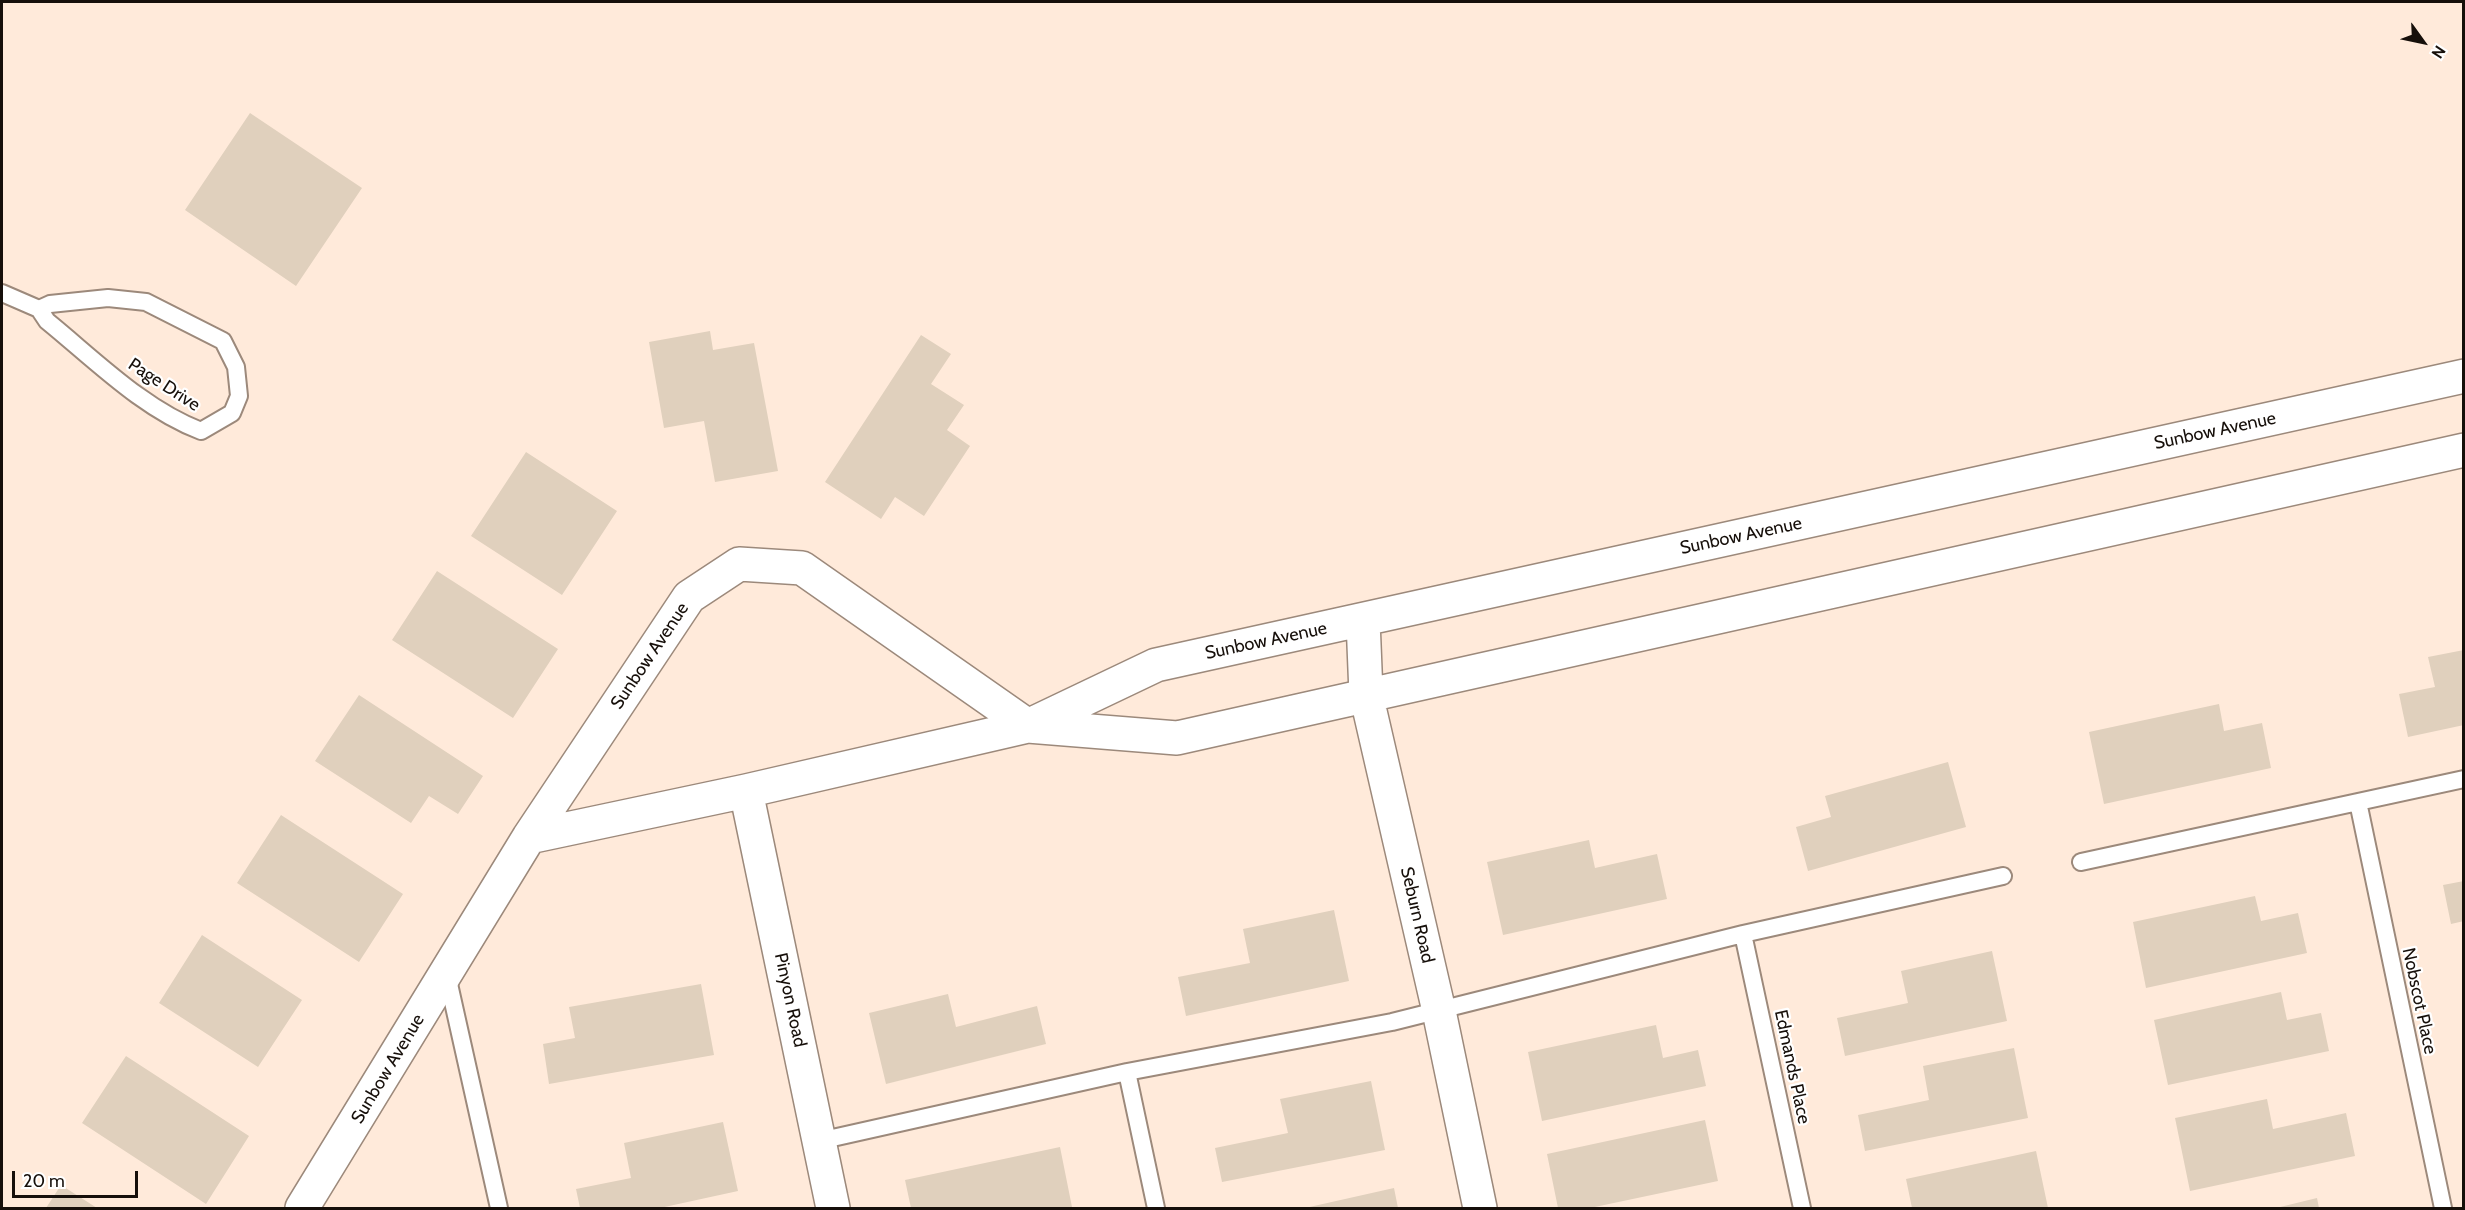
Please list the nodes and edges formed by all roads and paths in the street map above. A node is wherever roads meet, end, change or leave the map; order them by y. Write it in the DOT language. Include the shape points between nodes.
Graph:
graph roads {
  1 [pos="2,293"];
  2 [pos="39,309"];
  3 [pos="2463,376"];
  4 [pos="2463,450"];
  5 [pos="1363,620"];
  6 [pos="1366,694"];
  7 [pos="1028,726"];
  8 [pos="2463,779"];
  9 [pos="746,791"];
  10 [pos="2358,802"];
  11 [pos="529,837"];
  12 [pos="2081,862"];
  13 [pos="2003,876"];
  14 [pos="1743,934"];
  15 [pos="447,972"];
  16 [pos="1439,1011"];
  17 [pos="1127,1072"];
  18 [pos="819,1141"];
  19 [pos="303,1209"];
  20 [pos="499,1209"];
  21 [pos="832,1209"];
  22 [pos="1156,1209"];
  23 [pos="1480,1209"];
  24 [pos="1802,1209"];
  25 [pos="2443,1209"];
  1 -- 2 [label="lane, Page Drive"];
  2 -- 2 [label="lane, Page Drive" via="47,321 128,388 181,424 201,431 232,413 239,396 236,367 223,341 174,314 146,302 108,298 50,304"];
  3 -- 5 [label="street, Sunbow Avenue"];
  4 -- 6 [label="street, Sunbow Avenue"];
  5 -- 6 [label="street, Seburn Road"];
  5 -- 7 [label="street, Sunbow Avenue" via="1156,665"];
  6 -- 7 [label="street, Sunbow Avenue" via="1178,738"];
  6 -- 16 [label="street, Seburn Road"];
  7 -- 9 [label="street, Sunbow Avenue"];
  7 -- 11 [label="street, Sunbow Avenue" via="802,568 740,564 689,597"];
  8 -- 10 [label="lane"];
  9 -- 11 [label="street, Sunbow Avenue"];
  9 -- 18 [label="street, Pinyon Road"];
  10 -- 12 [label="lane"];
  10 -- 25 [label="lane, Nobscot Place"];
  11 -- 15 [label="street, Sunbow Avenue"];
  13 -- 14 [label="lane"];
  14 -- 16 [label="lane"];
  14 -- 24 [label="lane, Edmands Place"];
  15 -- 19 [label="street, Sunbow Avenue"];
  15 -- 20 [label="lane"];
  16 -- 17 [label="lane"];
  16 -- 23 [label="street, Seburn Road"];
  17 -- 18 [label="lane"];
  17 -- 22 [label="lane"];
  18 -- 21 [label="street, Pinyon Road"];
}
